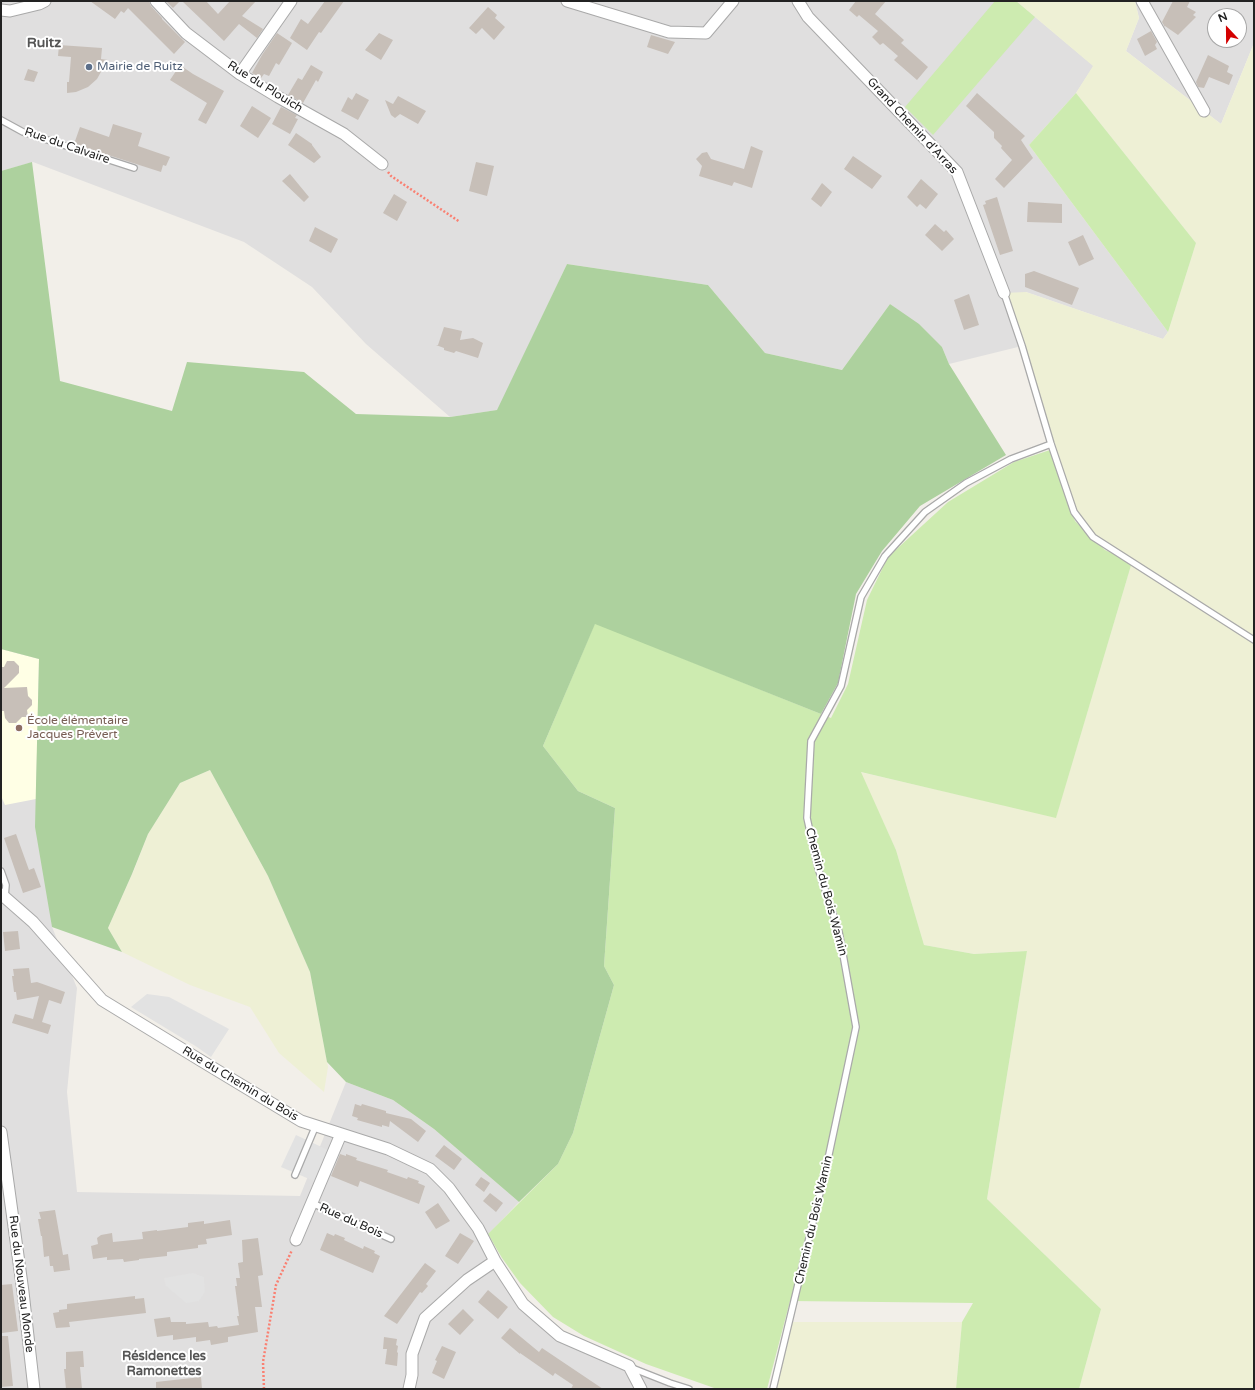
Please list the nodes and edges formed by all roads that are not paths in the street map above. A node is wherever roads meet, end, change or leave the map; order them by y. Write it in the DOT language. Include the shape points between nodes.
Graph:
graph roads {
  1 [pos="45,1"];
  2 [pos="156,1"];
  3 [pos="291,1"];
  4 [pos="567,1"];
  5 [pos="733,1"];
  6 [pos="798,1"];
  7 [pos="1142,1"];
  8 [pos="1,10"];
  9 [pos="240,74"];
  10 [pos="1204,111"];
  11 [pos="1,120"];
  12 [pos="382,164"];
  13 [pos="134,168"];
  14 [pos="1004,293"];
  15 [pos="1051,444"];
  16 [pos="1254,640"];
  17 [pos="1,871"];
  18 [pos="3,895"];
  19 [pos="316,1125"];
  20 [pos="1,1132"];
  21 [pos="341,1134"];
  22 [pos="295,1175"];
  23 [pos="312,1203"];
  24 [pos="391,1239"];
  25 [pos="296,1240"];
  26 [pos="495,1261"];
  27 [pos="629,1366"];
  28 [pos="34,1389"];
  29 [pos="409,1389"];
  30 [pos="641,1389"];
  31 [pos="690,1389"];
  32 [pos="772,1389"];
  1 -- 8 [label="street" via="10,11"];
  2 -- 9 [label="street, Rue du Plouich" via="186,34"];
  3 -- 9 [label="street"];
  4 -- 5 [label="street" via="669,32 706,33"];
  6 -- 14 [label="street, Grand Chemin d'Arras" via="808,17 957,172"];
  7 -- 10 [label="street"];
  9 -- 12 [label="street, Rue du Plouich" via="344,134"];
  11 -- 13 [label="lane, Rue du Calvaire" via="23,132"];
  14 -- 15 [label="lane"];
  15 -- 16 [label="lane" via="1074,512 1093,537"];
  15 -- 32 [label="lane, Chemin du Bois Wamin" via="1011,459 966,483 925,512 885,556 861,597 842,686 811,741 807,818 818,868 839,932 856,1027 828,1159"];
  17 -- 18 [label="lane" via="6,885"];
  18 -- 19 [label="street, Rue du Chemin du Bois" via="33,922 102,1000 296,1117"];
  19 -- 21 [label="street, Rue du Chemin du Bois"];
  19 -- 22 [label="lane"];
  20 -- 28 [label="street, Rue du Nouveau Monde"];
  21 -- 23 [label="street, Rue du Bois"];
  21 -- 26 [label="street, Rue du Chemin du Bois" via="388,1149 430,1169 478,1228"];
  23 -- 24 [label="lane, Rue du Bois"];
  23 -- 25 [label="street, Rue du Bois"];
  26 -- 27 [label="street, Rue du Chemin du Bois" via="523,1304 560,1336"];
  26 -- 29 [label="street" via="467,1280 425,1318 412,1354"];
  27 -- 30 [label="street"];
  27 -- 31 [label="lane"];
}
